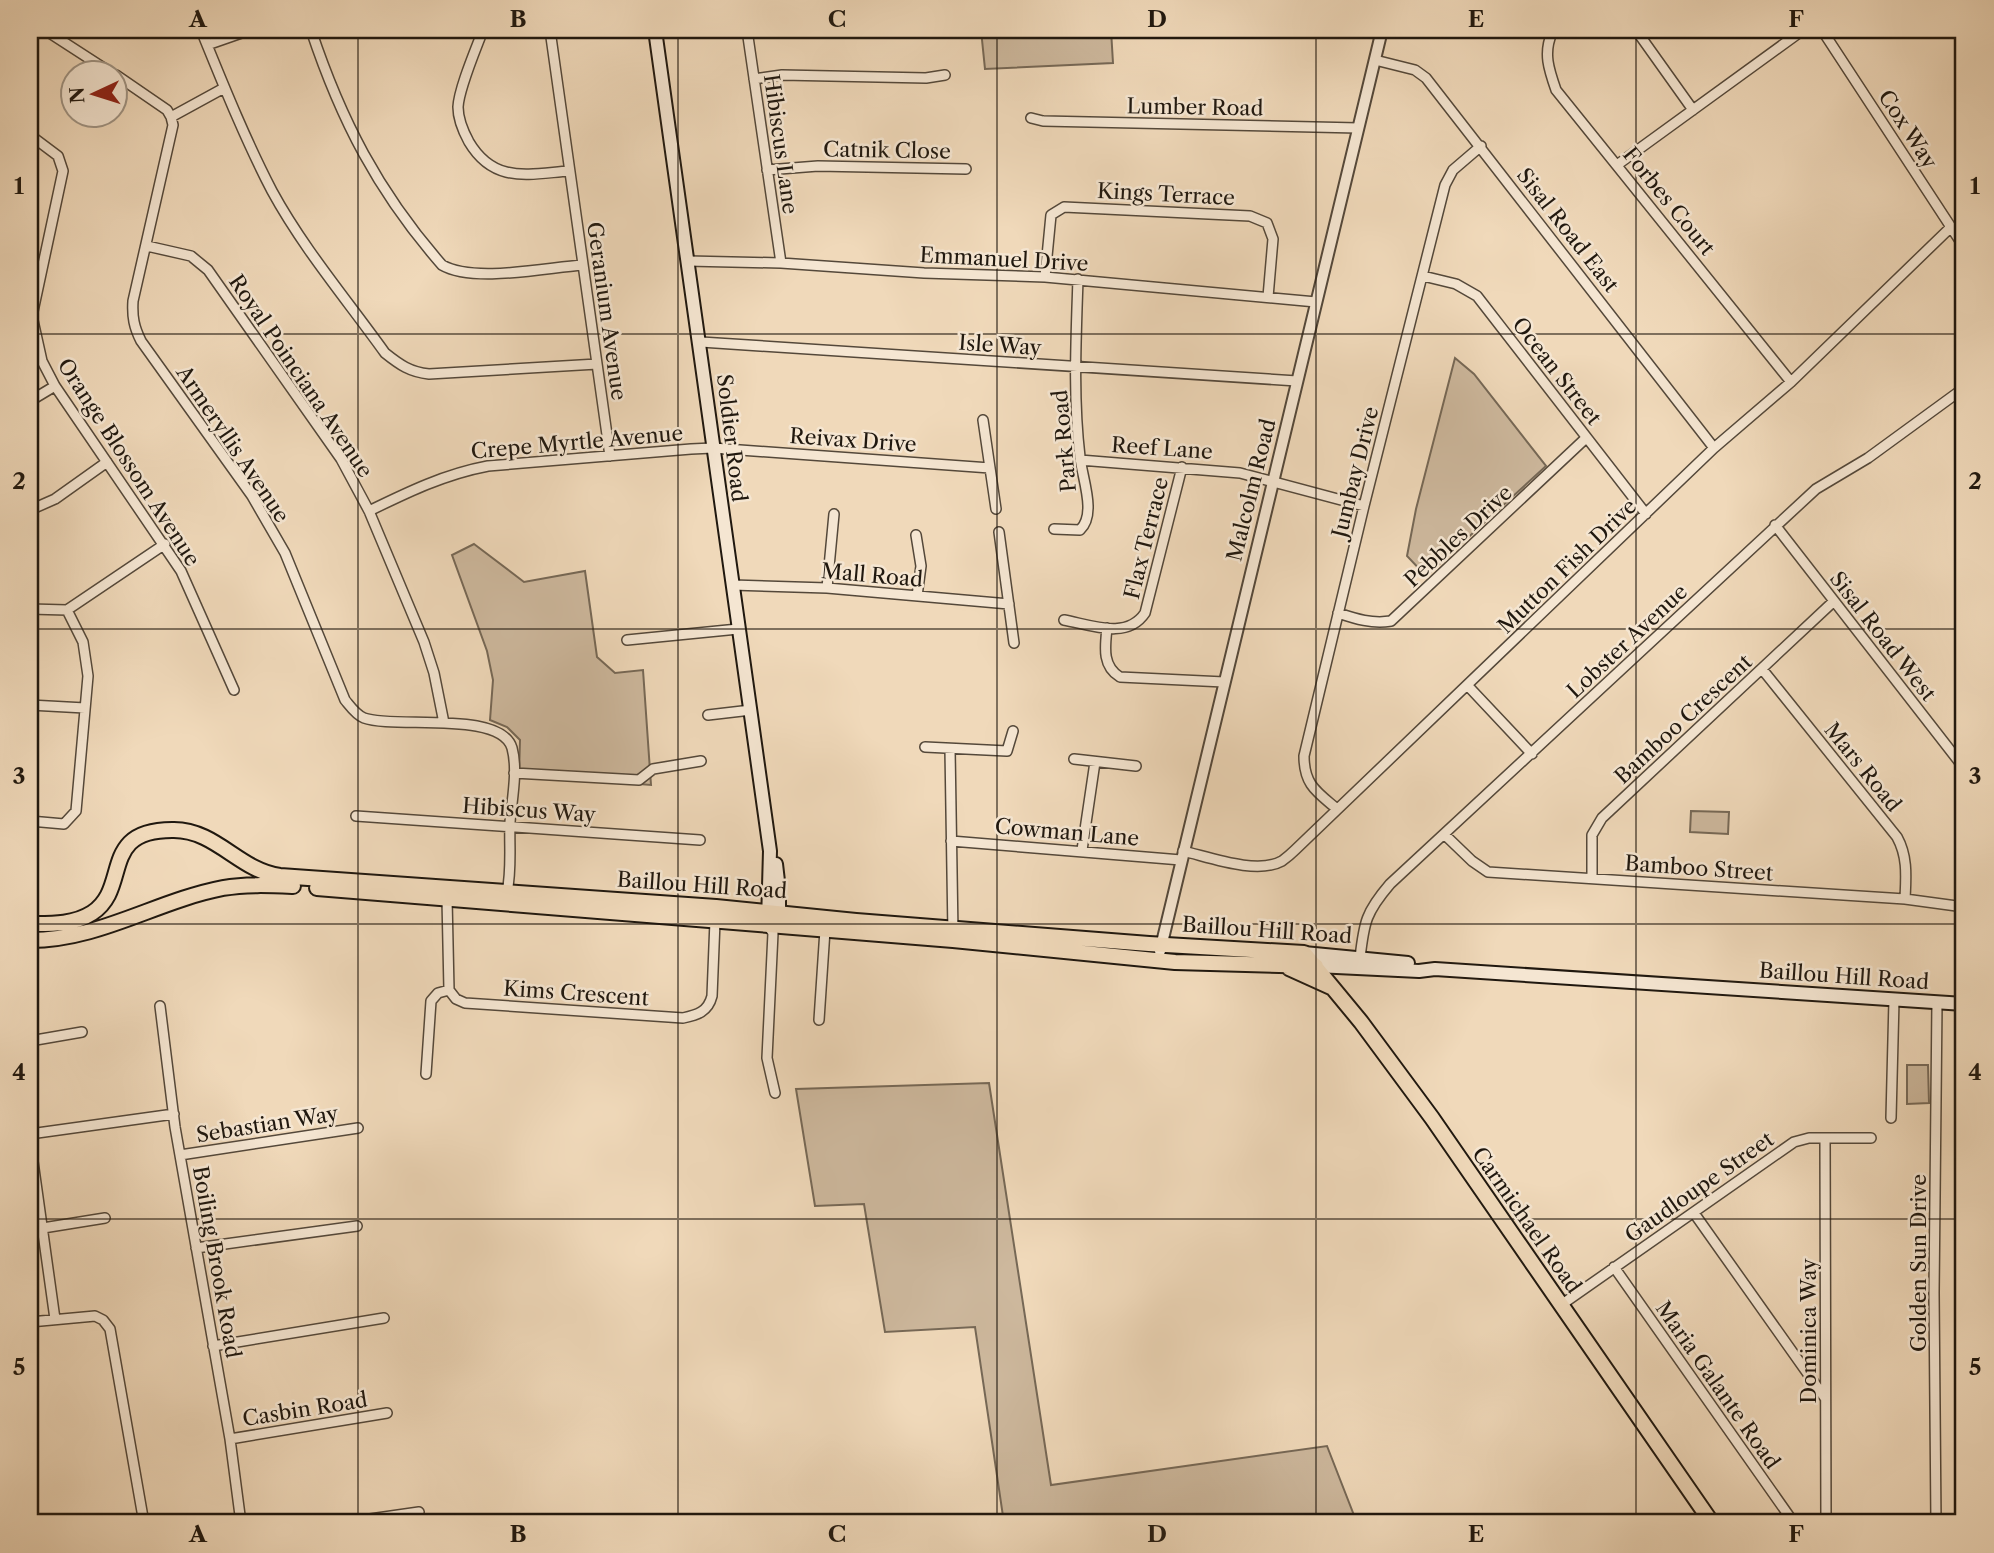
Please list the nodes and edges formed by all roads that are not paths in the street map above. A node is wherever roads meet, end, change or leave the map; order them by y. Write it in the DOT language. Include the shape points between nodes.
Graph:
graph roads {
  1 [pos="45,30"];
  2 [pos="201,30"];
  3 [pos="250,30"];
  4 [pos="311,30"];
  5 [pos="483,30"];
  6 [pos="550,30"];
  7 [pos="655,30"];
  8 [pos="747,30"];
  9 [pos="1382,30"];
  10 [pos="1636,30"];
  11 [pos="1803,30"];
  12 [pos="1822,30"];
  13 [pos="1552,33"];
  14 [pos="207,45"];
  15 [pos="92,60"];
  16 [pos="1375,61"];
  17 [pos="945,75"];
  18 [pos="754,79"];
  19 [pos="130,85"];
  20 [pos="224,88"];
  21 [pos="1693,110"];
  22 [pos="171,117"];
  23 [pos="1031,118"];
  24 [pos="1358,128"];
  25 [pos="30,135"];
  26 [pos="1481,146"];
  27 [pos="1617,164"];
  28 [pos="966,169"];
  29 [pos="569,170"];
  30 [pos="767,170"];
  31 [pos="1951,228"];
  32 [pos="147,246"];
  33 [pos="1964,247"];
  34 [pos="688,261"];
  35 [pos="781,263"];
  36 [pos="582,265"];
  37 [pos="1423,276"];
  38 [pos="1045,277"];
  39 [pos="1078,279"];
  40 [pos="1268,297"];
  41 [pos="1316,302"];
  42 [pos="701,342"];
  43 [pos="597,364"];
  44 [pos="1076,368"];
  45 [pos="1297,381"];
  46 [pos="1791,382"];
  47 [pos="55,386"];
  48 [pos="1964,388"];
  49 [pos="30,401"];
  50 [pos="983,420"];
  51 [pos="1586,438"];
  52 [pos="1714,447"];
  53 [pos="713,448"];
  54 [pos="610,456"];
  55 [pos="1080,460"];
  56 [pos="107,462"];
  57 [pos="1182,467"];
  58 [pos="990,468"];
  59 [pos="1273,480"];
  60 [pos="1364,506"];
  61 [pos="996,509"];
  62 [pos="30,510"];
  63 [pos="369,511"];
  64 [pos="834,514"];
  65 [pos="1646,514"];
  66 [pos="1775,525"];
  67 [pos="1054,529"];
  68 [pos="999,532"];
  69 [pos="916,536"];
  70 [pos="165,544"];
  71 [pos="732,585"];
  72 [pos="827,588"];
  73 [pos="917,596"];
  74 [pos="1834,601"];
  75 [pos="1009,604"];
  76 [pos="30,609"];
  77 [pos="67,610"];
  78 [pos="1338,613"];
  79 [pos="1064,620"];
  80 [pos="1107,628"];
  81 [pos="738,629"];
  82 [pos="627,640"];
  83 [pos="1014,643"];
  84 [pos="1762,669"];
  85 [pos="1224,682"];
  86 [pos="1468,686"];
  87 [pos="234,690"];
  88 [pos="30,705"];
  89 [pos="85,708"];
  90 [pos="751,710"];
  91 [pos="708,715"];
  92 [pos="444,723"];
  93 [pos="1013,731"];
  94 [pos="925,747"];
  95 [pos="950,749"];
  96 [pos="1532,754"];
  97 [pos="1074,759"];
  98 [pos="701,761"];
  99 [pos="1095,762"];
  100 [pos="1136,766"];
  101 [pos="1964,768"];
  102 [pos="514,773"];
  103 [pos="1337,809"];
  104 [pos="356,816"];
  105 [pos="30,821"];
  106 [pos="510,825"];
  107 [pos="1445,835"];
  108 [pos="700,840"];
  109 [pos="951,841"];
  110 [pos="1082,850"];
  111 [pos="1182,855"];
  112 [pos="243,862"];
  113 [pos="1592,878"];
  114 [pos="241,886"];
  115 [pos="507,892"];
  116 [pos="447,898"];
  117 [pos="1905,899"];
  118 [pos="101,904"];
  119 [pos="1964,906"];
  120 [pos="715,921"];
  121 [pos="773,922"];
  122 [pos="30,924"];
  123 [pos="116,925"];
  124 [pos="825,930"];
  125 [pos="953,934"];
  126 [pos="30,940"];
  127 [pos="1160,944"];
  128 [pos="1304,953"];
  129 [pos="1360,958"];
  130 [pos="1158,961"];
  131 [pos="1284,966"];
  132 [pos="1316,966"];
  133 [pos="1429,969"];
  134 [pos="1332,987"];
  135 [pos="449,990"];
  136 [pos="1894,1000"];
  137 [pos="1937,1002"];
  138 [pos="1964,1004"];
  139 [pos="160,1006"];
  140 [pos="819,1020"];
  141 [pos="82,1032"];
  142 [pos="30,1041"];
  143 [pos="426,1074"];
  144 [pos="775,1093"];
  145 [pos="174,1114"];
  146 [pos="1891,1118"];
  147 [pos="358,1128"];
  148 [pos="30,1134"];
  149 [pos="1825,1138"];
  150 [pos="1871,1138"];
  151 [pos="30,1140"];
  152 [pos="180,1155"];
  153 [pos="1694,1213"];
  154 [pos="105,1218"];
  155 [pos="357,1227"];
  156 [pos="43,1228"];
  157 [pos="196,1248"];
  158 [pos="1614,1267"];
  159 [pos="1561,1305"];
  160 [pos="384,1318"];
  161 [pos="55,1319"];
  162 [pos="30,1322"];
  163 [pos="213,1346"];
  164 [pos="1825,1398"];
  165 [pos="387,1413"];
  166 [pos="229,1439"];
  167 [pos="419,1512"];
  168 [pos="144,1523"];
  169 [pos="242,1523"];
  170 [pos="342,1523"];
  171 [pos="1712,1523"];
  172 [pos="1794,1523"];
  173 [pos="1826,1523"];
  174 [pos="1936,1523"];
  1 -- 15 [label="street"];
  2 -- 14 [label="street"];
  3 -- 14 [label="street"];
  4 -- 36 [label="street" via="347,125 370,167 442,265 473,274"];
  5 -- 29 [label="street" via="458,104 460,121 474,150 495,170 508,174"];
  6 -- 29 [label="street, Geranium Avenue"];
  7 -- 34 [label="main road, Soldier Road"];
  8 -- 18 [label="street, Hibiscus Lane"];
  9 -- 16 [label="street, Malcolm Road"];
  10 -- 21 [label="street"];
  11 -- 21 [label="street"];
  12 -- 31 [label="street, Cox Way"];
  13 -- 27 [label="street, Forbes Court" via="1546,61 1556,90"];
  14 -- 20 [label="street"];
  16 -- 24 [label="street, Malcolm Road"];
  16 -- 26 [label="street, Sisal Road East" via="1415,70 1426,78"];
  17 -- 18 [label="street"];
  18 -- 30 [label="street, Hibiscus Lane"];
  19 -- 22 [label="street"];
  20 -- 22 [label="street"];
  20 -- 43 [label="street" via="279,202 385,353 400,365 429,374"];
  21 -- 27 [label="street"];
  22 -- 32 [label="street, Armeryllis Avenue" via="172,136"];
  23 -- 24 [label="street, Lumber Road"];
  24 -- 41 [label="street, Malcolm Road"];
  25 -- 47 [label="street, Orange Blossom Avenue" via="58,156 63,171 32,316 42,361"];
  26 -- 37 [label="street, Jumbay Drive" via="1453,170 1445,185"];
  26 -- 52 [label="street, Sisal Road East"];
  27 -- 46 [label="street, Forbes Court"];
  28 -- 30 [label="street, Catnik Close" via="818,166"];
  29 -- 36 [label="street, Geranium Avenue"];
  30 -- 35 [label="street, Hibiscus Lane"];
  31 -- 33 [label="street, Cox Way"];
  31 -- 46 [label="street, Mutton Fish Drive"];
  32 -- 63 [label="street, Royal Poinciana Avenue" via="191,256 208,270 341,459"];
  32 -- 92 [label="street, Armeryllis Avenue" via="133,301 134,328 252,496 285,552 345,700 363,717"];
  34 -- 35 [label="street, Emmanuel Drive"];
  34 -- 42 [label="main road, Soldier Road"];
  35 -- 38 [label="street, Emmanuel Drive"];
  36 -- 43 [label="street, Geranium Avenue"];
  37 -- 51 [label="street, Ocean Street" via="1456,284 1477,296"];
  37 -- 60 [label="street, Jumbay Drive"];
  38 -- 39 [label="street, Emmanuel Drive"];
  38 -- 40 [label="street, Kings Terrace" via="1051,215 1063,207 1250,216 1267,223 1273,239"];
  39 -- 40 [label="street, Emmanuel Drive"];
  39 -- 44 [label="street, Park Road"];
  40 -- 41 [label="street, Emmanuel Drive"];
  41 -- 45 [label="street, Malcolm Road"];
  42 -- 44 [label="street, Isle Way"];
  42 -- 53 [label="main road, Soldier Road"];
  43 -- 54 [label="street, Geranium Avenue"];
  44 -- 45 [label="street, Isle Way"];
  44 -- 55 [label="street, Park Road"];
  45 -- 59 [label="street, Malcolm Road"];
  46 -- 52 [label="street, Mutton Fish Drive"];
  47 -- 49 [label="street"];
  47 -- 56 [label="street, Orange Blossom Avenue"];
  48 -- 66 [label="street, Lobster Avenue" via="1868,458 1816,489"];
  50 -- 58 [label="street"];
  51 -- 65 [label="street, Ocean Street"];
  51 -- 78 [label="street, Pebbles Drive" via="1391,621 1380,623"];
  52 -- 65 [label="street, Mutton Fish Drive"];
  53 -- 54 [label="street, Crepe Myrtle Avenue"];
  53 -- 58 [label="street, Reivax Drive"];
  53 -- 71 [label="main road, Soldier Road"];
  54 -- 63 [label="street, Crepe Myrtle Avenue" via="461,471"];
  55 -- 57 [label="street, Reef Lane"];
  55 -- 67 [label="street, Park Road" via="1087,520 1080,530"];
  56 -- 62 [label="street" via="55,499"];
  56 -- 70 [label="street, Orange Blossom Avenue"];
  57 -- 59 [label="street, Reef Lane"];
  57 -- 80 [label="street, Flax Terrace" via="1145,613 1130,626"];
  58 -- 61 [label="street"];
  59 -- 60 [label="street, Reef Lane"];
  59 -- 85 [label="street, Malcolm Road"];
  60 -- 78 [label="street, Jumbay Drive"];
  63 -- 92 [label="street, Royal Poinciana Avenue" via="424,642"];
  64 -- 72 [label="street"];
  65 -- 86 [label="street, Mutton Fish Drive"];
  66 -- 74 [label="street, Sisal Road West"];
  66 -- 96 [label="street, Lobster Avenue"];
  68 -- 75 [label="street"];
  69 -- 73 [label="street"];
  70 -- 77 [label="street"];
  70 -- 87 [label="street, Orange Blossom Avenue"];
  71 -- 72 [label="street, Mall Road"];
  71 -- 81 [label="main road, Soldier Road"];
  72 -- 73 [label="street, Mall Road"];
  73 -- 75 [label="street, Mall Road"];
  74 -- 84 [label="street, Bamboo Crescent"];
  74 -- 101 [label="street, Sisal Road West"];
  75 -- 83 [label="street"];
  76 -- 77 [label="street"];
  77 -- 89 [label="street" via="83,642 88,676"];
  78 -- 103 [label="street, Jumbay Drive" via="1304,757 1312,787"];
  79 -- 80 [label="street, Flax Terrace"];
  80 -- 85 [label="street" via="1107,662 1120,677"];
  81 -- 82 [label="street"];
  81 -- 90 [label="main road, Soldier Road"];
  84 -- 113 [label="street, Bamboo Crescent" via="1602,818 1592,835"];
  84 -- 117 [label="street, Mars Road" via="1897,837 1906,860"];
  85 -- 111 [label="street, Malcolm Road"];
  86 -- 96 [label="street"];
  86 -- 103 [label="street, Mutton Fish Drive"];
  88 -- 89 [label="street"];
  89 -- 105 [label="street" via="76,811 64,824"];
  90 -- 91 [label="street"];
  90 -- 121 [label="main road, Soldier Road" via="770,851"];
  92 -- 102 [label="street, Armeryllis Avenue" via="486,729 507,738"];
  93 -- 95 [label="street" via="1007,751"];
  94 -- 95 [label="street"];
  95 -- 109 [label="street"];
  96 -- 107 [label="street, Lobster Avenue"];
  97 -- 99 [label="street"];
  98 -- 102 [label="street" via="653,769 639,780"];
  99 -- 100 [label="street"];
  99 -- 110 [label="street"];
  102 -- 106 [label="street, Armeryllis Avenue"];
  103 -- 111 [label="street, Mutton Fish Drive" via="1295,850 1273,864 1257,866"];
  104 -- 106 [label="street, Hibiscus Way"];
  106 -- 108 [label="street, Hibiscus Way"];
  106 -- 115 [label="street, Armeryllis Avenue"];
  107 -- 113 [label="street, Bamboo Street" via="1488,872"];
  107 -- 129 [label="street, Lobster Avenue" via="1372,906 1364,925"];
  109 -- 110 [label="street, Cowman Lane"];
  109 -- 125 [label="street"];
  110 -- 111 [label="street, Cowman Lane"];
  111 -- 127 [label="street, Malcolm Road"];
  112 -- 114 [label="main road"];
  112 -- 115 [label="main road, Baillou Hill Road" via="280,876"];
  112 -- 118 [label="main road, Baillou Hill Road" via="197,834 175,830 150,833 135,838 124,850"];
  113 -- 117 [label="street, Bamboo Street"];
  114 -- 116 [label="main road, Baillou Hill Road"];
  114 -- 123 [label="main road, Baillou Hill Road" via="176,902"];
  115 -- 121 [label="main road, Baillou Hill Road"];
  116 -- 120 [label="main road, Baillou Hill Road"];
  116 -- 135 [label="street"];
  117 -- 119 [label="street, Bamboo Street"];
  118 -- 122 [label="main road" via="73,921"];
  118 -- 123 [label="main road"];
  120 -- 121 [label="main road, Baillou Hill Road"];
  120 -- 135 [label="street, Kims Crescent" via="712,996 695,1016 465,1003"];
  121 -- 124 [label="main road, Baillou Hill Road"];
  121 -- 125 [label="main road, Baillou Hill Road"];
  121 -- 144 [label="street" via="767,1058"];
  123 -- 126 [label="main road, Baillou Hill Road" via="63,939"];
  124 -- 125 [label="main road, Baillou Hill Road"];
  124 -- 140 [label="street"];
  125 -- 127 [label="main road, Baillou Hill Road"];
  125 -- 130 [label="main road, Baillou Hill Road"];
  127 -- 128 [label="main road, Baillou Hill Road"];
  127 -- 130 [label="street, Malcolm Road"];
  128 -- 129 [label="main road, Baillou Hill Road"];
  128 -- 132 [label="main road"];
  129 -- 133 [label="main road, Baillou Hill Road"];
  130 -- 131 [label="main road, Baillou Hill Road"];
  131 -- 132 [label="main road, Baillou Hill Road"];
  131 -- 134 [label="main road, Carmichael Road"];
  132 -- 133 [label="main road, Baillou Hill Road"];
  132 -- 134 [label="main road"];
  133 -- 136 [label="main road, Baillou Hill Road"];
  134 -- 159 [label="main road, Carmichael Road" via="1432,1118"];
  135 -- 143 [label="street" via="431,1001"];
  136 -- 137 [label="main road, Baillou Hill Road"];
  136 -- 146 [label="street"];
  137 -- 138 [label="main road, Baillou Hill Road"];
  137 -- 174 [label="street, Golden Sun Drive"];
  139 -- 145 [label="street, Boiling Brook Road"];
  141 -- 142 [label="street"];
  145 -- 148 [label="street"];
  145 -- 152 [label="street, Boiling Brook Road"];
  147 -- 152 [label="street, Sebastian Way"];
  149 -- 150 [label="street, Gaudloupe Street"];
  149 -- 153 [label="street, Gaudloupe Street" via="1794,1142"];
  149 -- 164 [label="street, Dominica Way"];
  151 -- 156 [label="street"];
  152 -- 157 [label="street, Boiling Brook Road"];
  153 -- 158 [label="street, Gaudloupe Street"];
  153 -- 164 [label="street"];
  154 -- 156 [label="street"];
  155 -- 157 [label="street"];
  156 -- 161 [label="street"];
  157 -- 163 [label="street, Boiling Brook Road"];
  158 -- 159 [label="street, Gaudloupe Street"];
  158 -- 172 [label="street, Maria Galante Road"];
  159 -- 171 [label="main road, Carmichael Road"];
  160 -- 163 [label="street"];
  161 -- 162 [label="street"];
  161 -- 168 [label="street" via="95,1316 110,1329"];
  163 -- 166 [label="street, Boiling Brook Road"];
  164 -- 173 [label="street, Dominica Way"];
  165 -- 166 [label="street, Casbin Road"];
  166 -- 169 [label="street, Boiling Brook Road"];
  167 -- 170 [label="street"];
}
